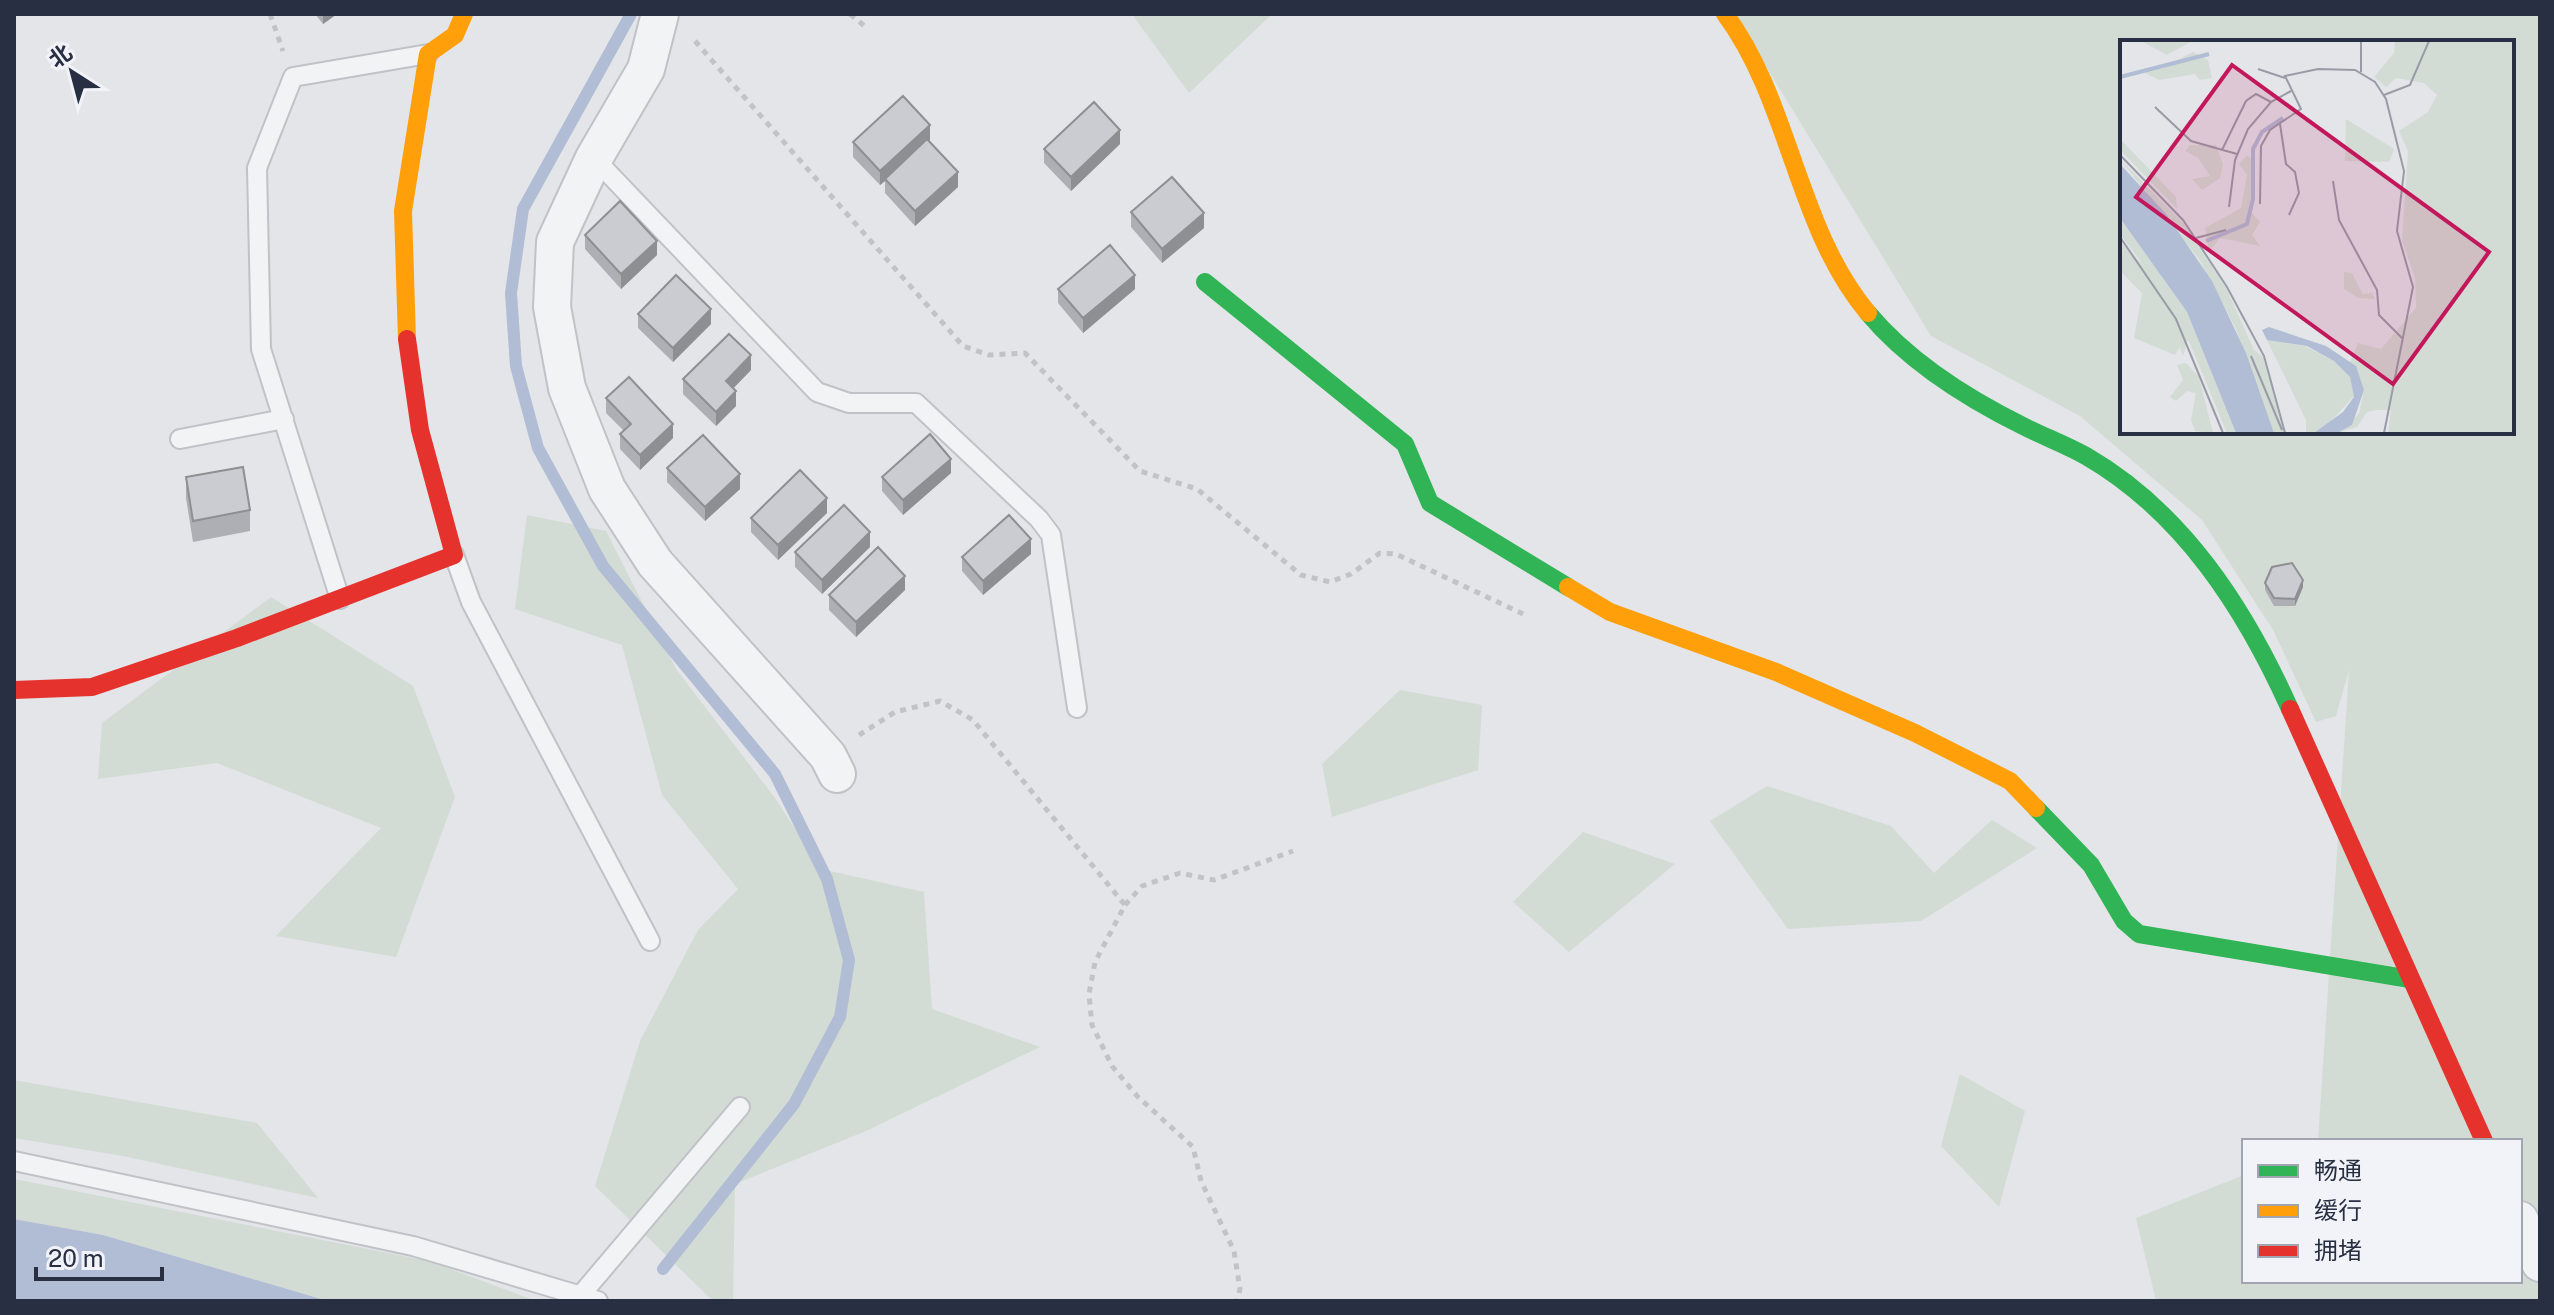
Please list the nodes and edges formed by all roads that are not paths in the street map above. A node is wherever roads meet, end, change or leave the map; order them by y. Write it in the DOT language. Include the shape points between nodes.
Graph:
graph roads {
  1 [pos="464,14"];
  2 [pos="1725,14"];
  3 [pos="675,21"];
  4 [pos="428,54"];
  5 [pos="594,158"];
  6 [pos="1205,282"];
  7 [pos="284,419"];
  8 [pos="180,439"];
  9 [pos="454,555"];
  10 [pos="340,599"];
  11 [pos="14,690"];
  12 [pos="1077,708"];
  13 [pos="833,765"];
  14 [pos="650,941"];
  15 [pos="2410,979"];
  16 [pos="740,1107"];
  17 [pos="2483,1139"];
  18 [pos="14,1161"];
  19 [pos="2522,1224"];
  20 [pos="2540,1263"];
  21 [pos="589,1298"];
  1 -- 4 [label="street" via="455,35"];
  2 -- 15 [label="street" via="1748,45 1829,250 1860,303 1891,340 1961,391 2087,457 2131,487 2171,520 2225,589 2268,660"];
  3 -- 5 [label="street"];
  4 -- 7 [label="lane" via="293,77 257,168 261,349"];
  4 -- 9 [label="street" via="403,211 407,343 438,510"];
  5 -- 12 [label="lane" via="817,392 849,403 916,403 1039,519 1051,535"];
  5 -- 13 [label="street" via="555,242 552,307 567,388 607,489 655,563"];
  6 -- 15 [label="street" via="1405,444 1430,503 1610,612 1776,672 2010,781 2091,865 2124,921 2139,934"];
  7 -- 8 [label="lane"];
  7 -- 10 [label="lane"];
  9 -- 10 [label="street"];
  9 -- 14 [label="lane" via="471,602"];
  10 -- 11 [label="street" via="92,687"];
  15 -- 17 [label="street"];
  16 -- 21 [label="lane"];
  18 -- 21 [label="lane" via="413,1246"];
  19 -- 20 [label="street"];
}
